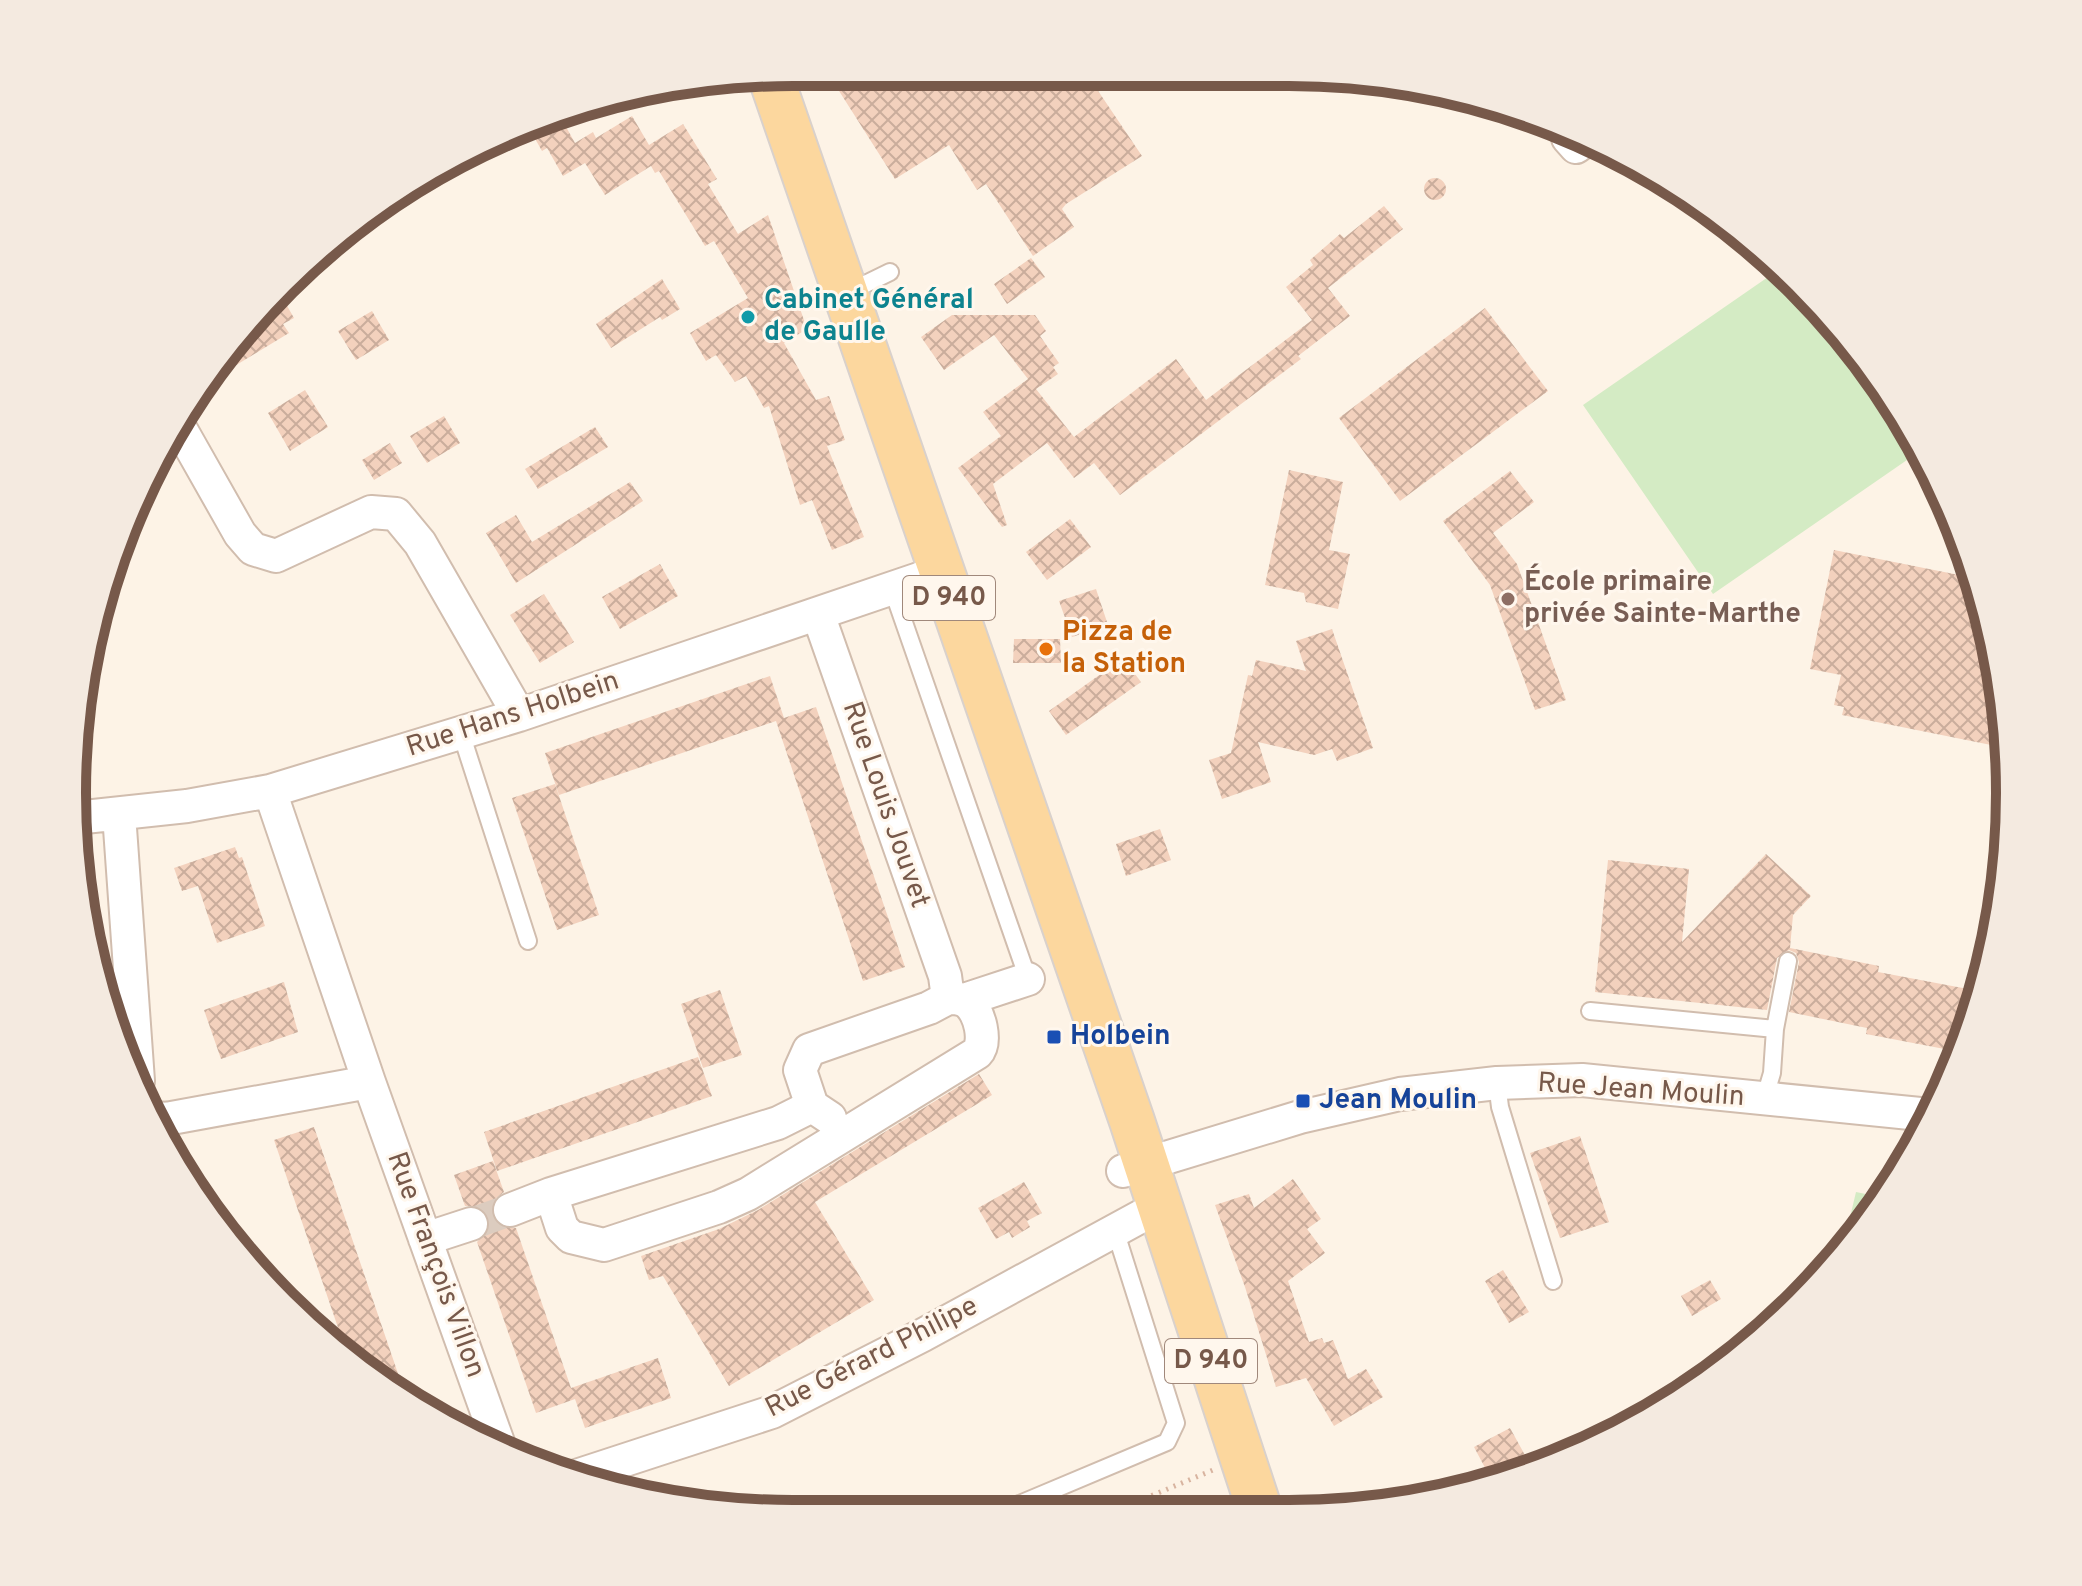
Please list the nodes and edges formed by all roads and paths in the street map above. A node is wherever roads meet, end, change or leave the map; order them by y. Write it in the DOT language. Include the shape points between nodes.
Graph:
graph roads {
  1 [pos="774,87"];
  2 [pos="752,88"];
  3 [pos="890,272"];
  4 [pos="845,294"];
  5 [pos="184,435"];
  6 [pos="917,579"];
  7 [pos="818,614"];
  8 [pos="519,715"];
  9 [pos="461,733"];
  10 [pos="270,791"];
  11 [pos="119,814"];
  12 [pos="87,817"];
  13 [pos="528,941"];
  14 [pos="1788,961"];
  15 [pos="1028,979"];
  16 [pos="956,999"];
  17 [pos="1590,1011"];
  18 [pos="1775,1029"];
  19 [pos="136,1053"];
  20 [pos="369,1082"];
  21 [pos="1497,1083"];
  22 [pos="1764,1100"];
  23 [pos="812,1106"];
  24 [pos="1919,1114"];
  25 [pos="166,1119"];
  26 [pos="850,1131"];
  27 [pos="1134,1168"];
  28 [pos="551,1194"];
  29 [pos="510,1210"];
  30 [pos="1138,1218"];
  31 [pos="471,1224"];
  32 [pos="425,1239"];
  33 [pos="1553,1281"];
  34 [pos="495,1434"];
  35 [pos="1221,1467"];
  36 [pos="593,1471"];
  37 [pos="1029,1500"];
  38 [pos="1141,1500"];
  39 [pos="1231,1500"];
  40 [pos="1256,1500"];
  1 -- 4 [label="main road, D 940"];
  2 -- 6 [label="main road, D 940"];
  3 -- 4 [label="lane"];
  4 -- 6 [label="main road, D 940"];
  5 -- 8 [label="street" via="253,549 276,556 371,512 396,514 420,543"];
  6 -- 7 [label="street, Rue Hans Holbein"];
  6 -- 15 [label="lane"];
  6 -- 27 [label="main road, D 940"];
  7 -- 8 [label="street, Rue Hans Holbein"];
  7 -- 16 [label="street, Rue Louis Jouvet"];
  8 -- 9 [label="street, Rue Hans Holbein"];
  9 -- 10 [label="street, Rue Hans Holbein"];
  9 -- 13 [label="lane"];
  10 -- 11 [label="street, Rue Hans Holbein"];
  10 -- 20 [label="street, Rue François Villon"];
  11 -- 12 [label="street, Rue Hans Holbein"];
  11 -- 19 [label="street"];
  14 -- 18 [label="lane"];
  15 -- 16 [label="street"];
  16 -- 23 [label="street" via="809,1050 800,1070"];
  16 -- 26 [label="street, Rue Louis Jouvet" via="972,1005 983,1047"];
  17 -- 18 [label="lane"];
  18 -- 22 [label="lane"];
  20 -- 25 [label="street"];
  20 -- 32 [label="street, Rue François Villon"];
  21 -- 22 [label="street, Rue Jean Moulin" via="1582,1080"];
  21 -- 27 [label="street, Rue Jean Moulin" via="1386,1097 1300,1117"];
  21 -- 33 [label="lane"];
  22 -- 24 [label="street, Rue Jean Moulin"];
  23 -- 26 [label="street"];
  23 -- 28 [label="street" via="778,1123"];
  26 -- 28 [label="street, Rue Louis Jouvet" via="748,1194 604,1245 571,1237 562,1228"];
  27 -- 30 [label="main road, D 940"];
  28 -- 29 [label="street"];
  30 -- 35 [label="main road, D 940"];
  30 -- 36 [label="street, Rue Gérard Philipe" via="772,1412"];
  30 -- 37 [label="lane" via="1174,1434 1167,1442"];
  30 -- 40 [label="main road, D 940"];
  31 -- 32 [label="street"];
  32 -- 34 [label="street, Rue François Villon"];
  35 -- 38 [label="path"];
  35 -- 39 [label="main road, D 940"];
}
